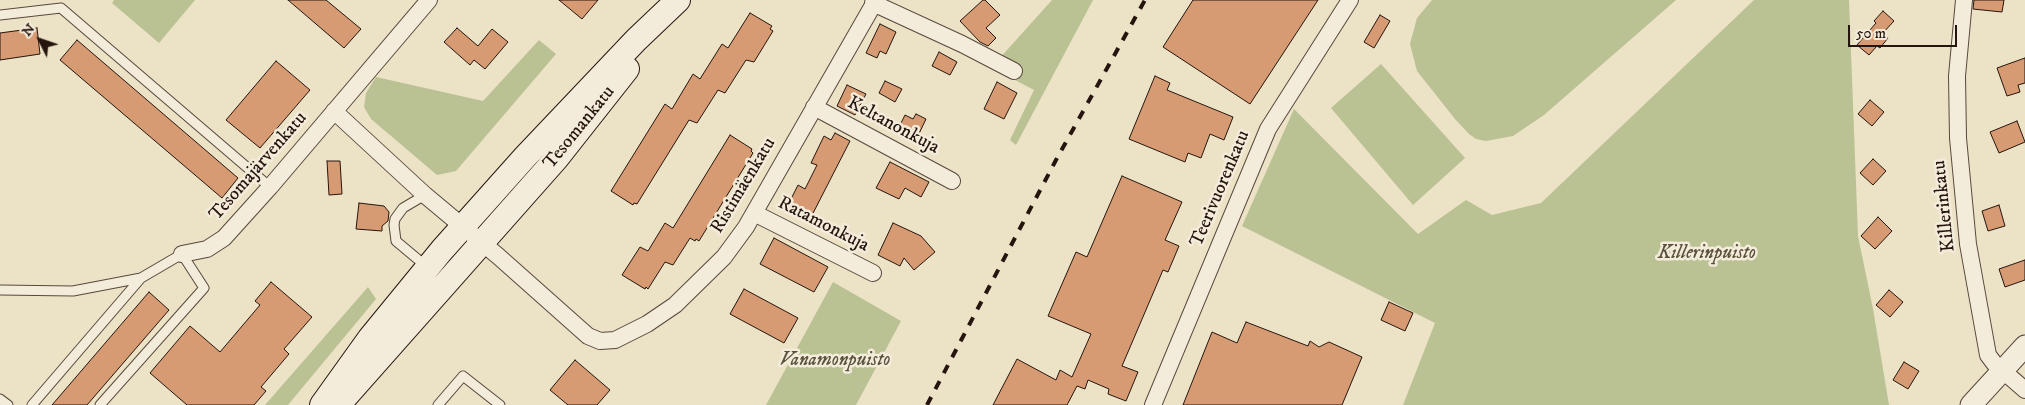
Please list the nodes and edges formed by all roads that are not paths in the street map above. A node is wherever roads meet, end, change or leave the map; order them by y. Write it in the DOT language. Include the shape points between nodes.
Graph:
graph roads {
  1 [pos="429,0"];
  2 [pos="1350,0"];
  3 [pos="1964,0"];
  4 [pos="875,2"];
  5 [pos="675,4"];
  6 [pos="0,15"];
  7 [pos="1014,71"];
  8 [pos="814,107"];
  9 [pos="334,111"];
  10 [pos="952,181"];
  11 [pos="270,187"];
  12 [pos="425,195"];
  13 [pos="754,213"];
  14 [pos="463,226"];
  15 [pos="482,244"];
  16 [pos="182,254"];
  17 [pos="427,268"];
  18 [pos="873,273"];
  19 [pos="141,278"];
  20 [pos="0,290"];
  21 [pos="2025,346"];
  22 [pos="2002,371"];
  23 [pos="2025,390"];
  24 [pos="0,399"];
  25 [pos="8,405"];
  26 [pos="32,405"];
  27 [pos="100,405"];
  28 [pos="322,405"];
  29 [pos="338,405"];
  30 [pos="438,405"];
  31 [pos="500,405"];
  32 [pos="1153,405"];
  33 [pos="1971,405"];
  1 -- 9 [label="street, Tesomajärvenkatu"];
  2 -- 32 [label="street, Teerivuorenkatu" via="1268,129"];
  3 -- 22 [label="street, Killerinkatu" via="1957,76 1958,138 1968,244 1988,355"];
  4 -- 7 [label="street"];
  4 -- 8 [label="street, Ristimäenkatu"];
  5 -- 14 [label="main road, Tesomankatu" via="636,40"];
  5 -- 15 [label="main road, Tesomankatu" via="556,159"];
  6 -- 11 [label="lane" via="61,8"];
  8 -- 10 [label="street, Keltanonkuja"];
  8 -- 13 [label="street, Ristimäenkatu"];
  9 -- 11 [label="street, Tesomajärvenkatu"];
  9 -- 12 [label="street, Tesomajärvenkatu"];
  11 -- 16 [label="street, Tesomajärvenkatu" via="224,238 207,249"];
  12 -- 14 [label="street, Tesomajärvenkatu"];
  12 -- 17 [label="lane" via="403,208 394,225 396,241"];
  13 -- 15 [label="street, Ristimäenkatu" via="724,257 676,305 615,340 588,336"];
  13 -- 18 [label="street, Ratamonkuja"];
  14 -- 15 [label="street"];
  14 -- 17 [label="main road, Tesomankatu"];
  15 -- 29 [label="main road, Tesomankatu"];
  16 -- 19 [label="lane"];
  16 -- 27 [label="lane" via="204,288"];
  17 -- 28 [label="main road, Tesomankatu" via="370,338"];
  19 -- 20 [label="lane" via="73,291"];
  19 -- 26 [label="lane"];
  21 -- 22 [label="street"];
  22 -- 23 [label="street, Killerinkatu"];
  22 -- 33 [label="street"];
  24 -- 25 [label="lane"];
  30 -- 31 [label="lane" via="464,376"];
}
